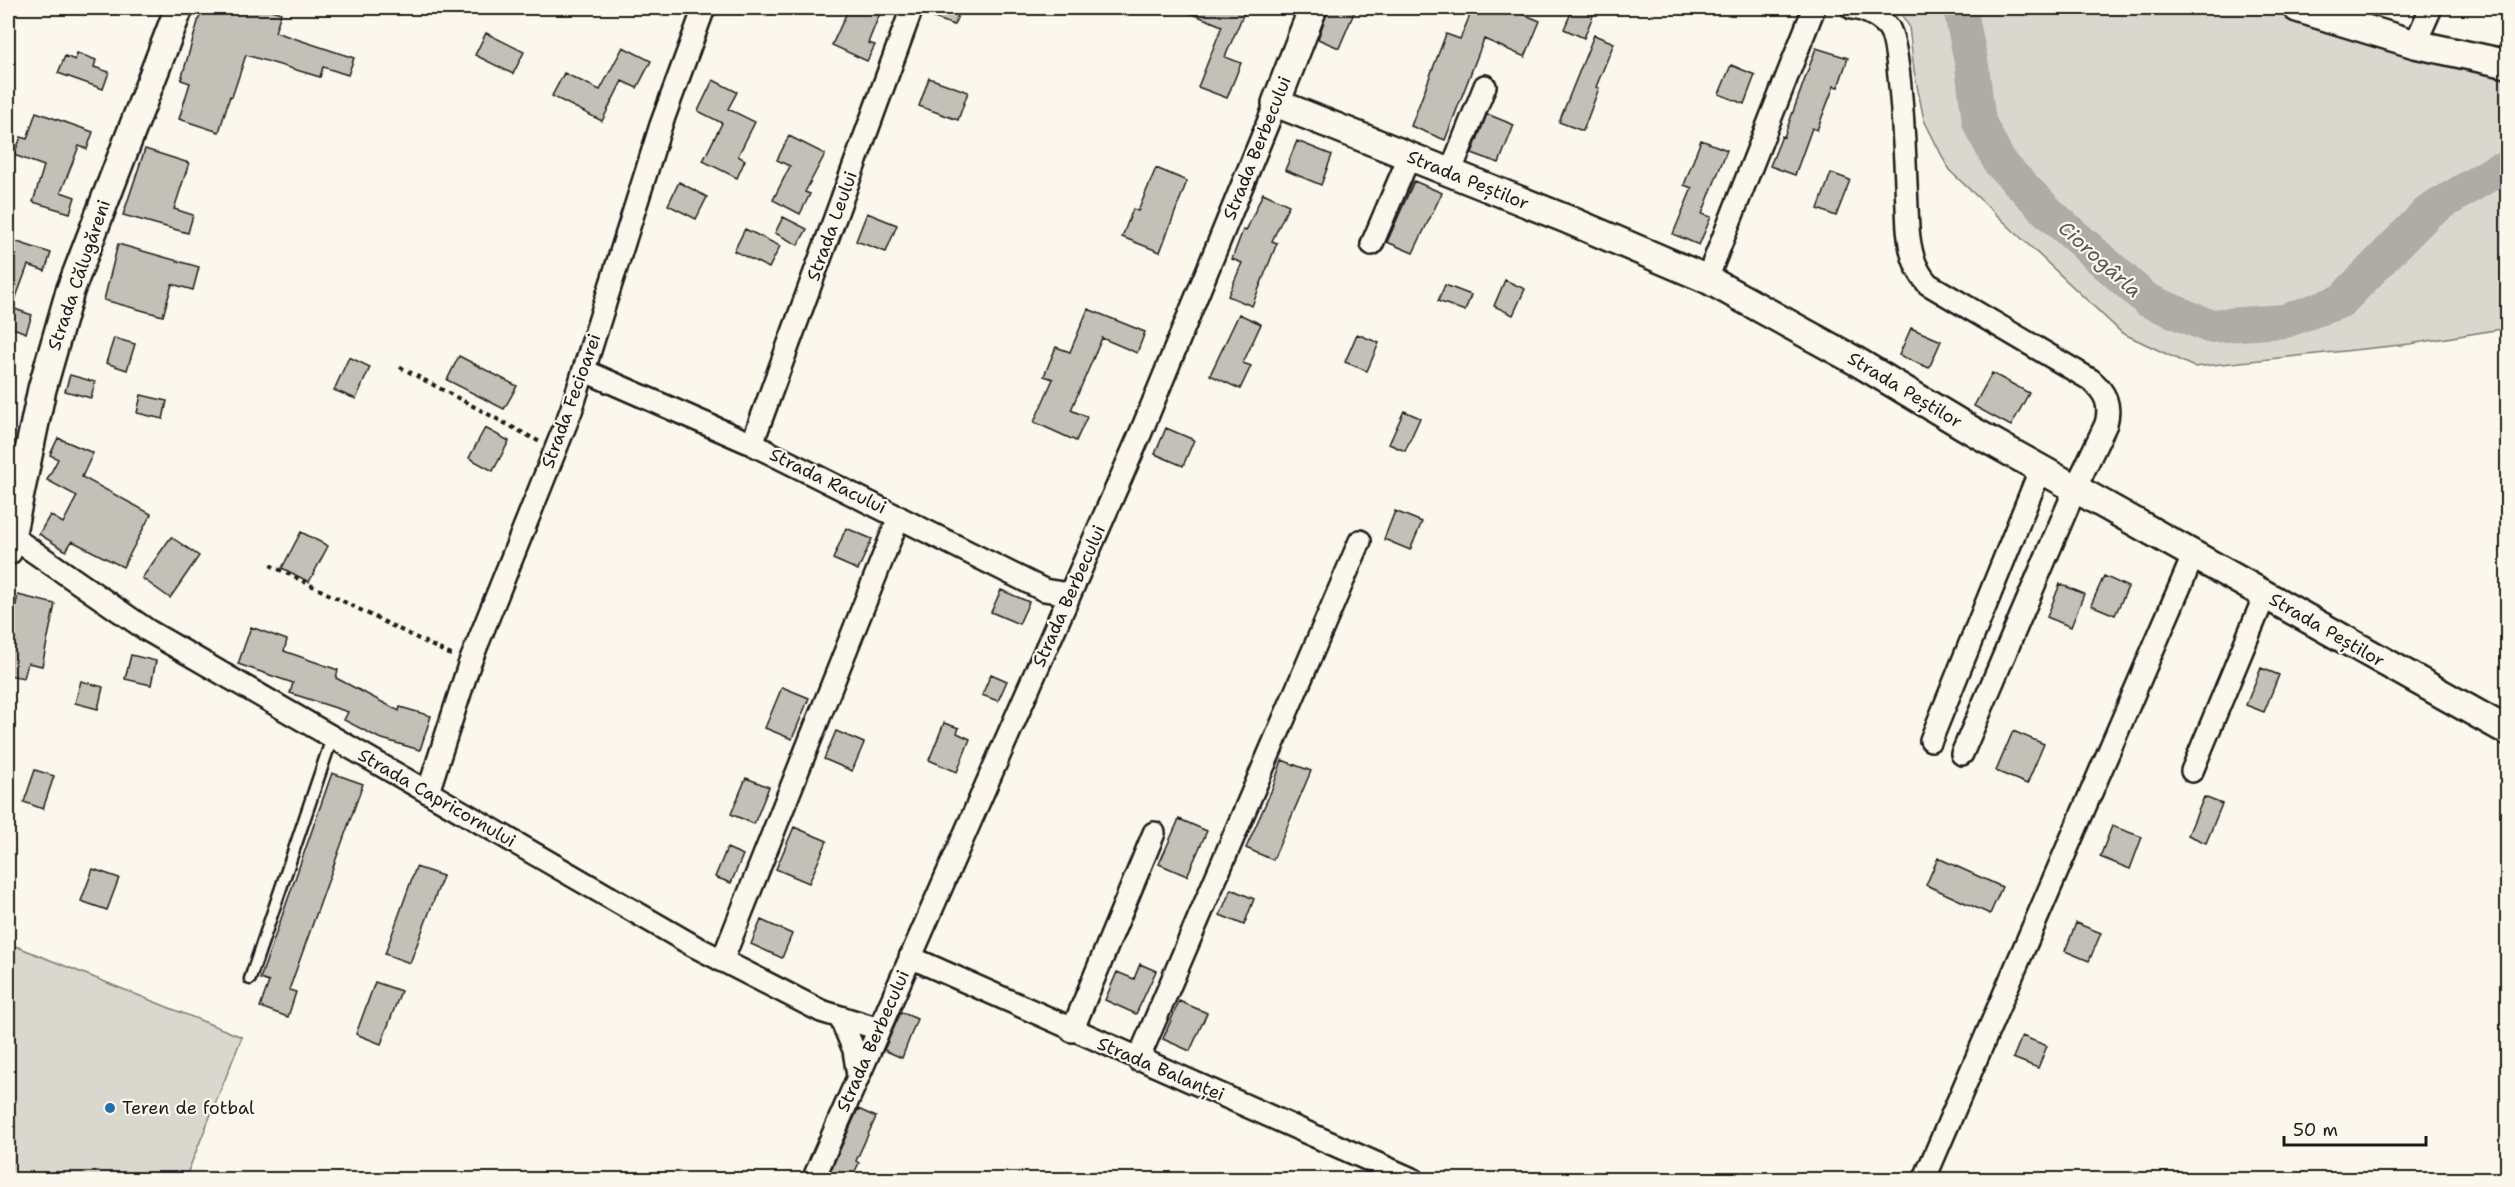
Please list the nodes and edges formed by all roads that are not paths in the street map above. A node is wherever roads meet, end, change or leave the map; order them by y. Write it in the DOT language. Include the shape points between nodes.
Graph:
graph roads {
  1 [pos="179,8"];
  2 [pos="704,8"];
  3 [pos="912,8"];
  4 [pos="1313,8"];
  5 [pos="1814,8"];
  6 [pos="1852,8"];
  7 [pos="2297,8"];
  8 [pos="2431,8"];
  9 [pos="2415,44"];
  10 [pos="2508,64"];
  11 [pos="1485,86"];
  12 [pos="1276,102"];
  13 [pos="1409,157"];
  14 [pos="1450,173"];
  15 [pos="1372,244"];
  16 [pos="1707,279"];
  17 [pos="585,371"];
  18 [pos="752,444"];
  19 [pos="2041,468"];
  20 [pos="2076,487"];
  21 [pos="899,517"];
  22 [pos="1360,541"];
  23 [pos="9,544"];
  24 [pos="2194,554"];
  25 [pos="1069,594"];
  26 [pos="2265,595"];
  27 [pos="2508,731"];
  28 [pos="332,738"];
  29 [pos="1931,740"];
  30 [pos="1962,754"];
  31 [pos="2192,771"];
  32 [pos="428,792"];
  33 [pos="1154,833"];
  34 [pos="910,957"];
  35 [pos="722,961"];
  36 [pos="250,979"];
  37 [pos="840,1017"];
  38 [pos="879,1029"];
  39 [pos="1072,1031"];
  40 [pos="1138,1060"];
  41 [pos="858,1076"];
  42 [pos="813,1179"];
  43 [pos="1414,1179"];
  44 [pos="1924,1179"];
  1 -- 23 [label="street, Strada Călugăreni" via="70,291 44,380"];
  2 -- 17 [label="street, Strada Fecioarei" via="661,125"];
  3 -- 18 [label="street, Strada Leului"];
  4 -- 12 [label="street, Strada Berbecului"];
  5 -- 16 [label="street"];
  6 -- 20 [label="street" via="1890,28 1896,45 1908,229 1917,272 1928,284 2091,380 2108,401 2106,424"];
  7 -- 9 [label="street"];
  8 -- 9 [label="street"];
  9 -- 10 [label="street"];
  11 -- 14 [label="street"];
  12 -- 13 [label="street, Strada Peștilor"];
  12 -- 25 [label="street, Strada Berbecului" via="1141,432"];
  13 -- 14 [label="street, Strada Peștilor"];
  13 -- 15 [label="street"];
  14 -- 16 [label="street, Strada Peștilor"];
  16 -- 19 [label="street, Strada Peștilor"];
  17 -- 18 [label="street, Strada Racului"];
  17 -- 32 [label="street, Strada Fecioarei" via="469,665"];
  18 -- 21 [label="street, Strada Racului"];
  19 -- 20 [label="street, Strada Peștilor"];
  19 -- 29 [label="street"];
  20 -- 24 [label="street, Strada Peștilor"];
  20 -- 30 [label="street"];
  21 -- 25 [label="street, Strada Racului" via="1044,590"];
  21 -- 35 [label="street"];
  22 -- 40 [label="street"];
  23 -- 28 [label="street, Strada Capricornului"];
  24 -- 26 [label="street, Strada Peștilor"];
  24 -- 44 [label="street"];
  25 -- 34 [label="street, Strada Berbecului"];
  26 -- 27 [label="street, Strada Peștilor"];
  26 -- 31 [label="street"];
  28 -- 32 [label="street, Strada Capricornului"];
  28 -- 36 [label="lane"];
  32 -- 35 [label="street, Strada Capricornului"];
  33 -- 39 [label="street"];
  34 -- 38 [label="street, Strada Berbecului"];
  34 -- 39 [label="street, Strada Balanței"];
  35 -- 37 [label="street, Strada Capricornului"];
  37 -- 38 [label="street, Strada Capricornului"];
  37 -- 41 [label="street" via="849,1035"];
  38 -- 41 [label="street, Strada Berbecului"];
  39 -- 40 [label="street, Strada Balanței"];
  40 -- 43 [label="street, Strada Balanței"];
  41 -- 42 [label="street, Strada Berbecului"];
}
